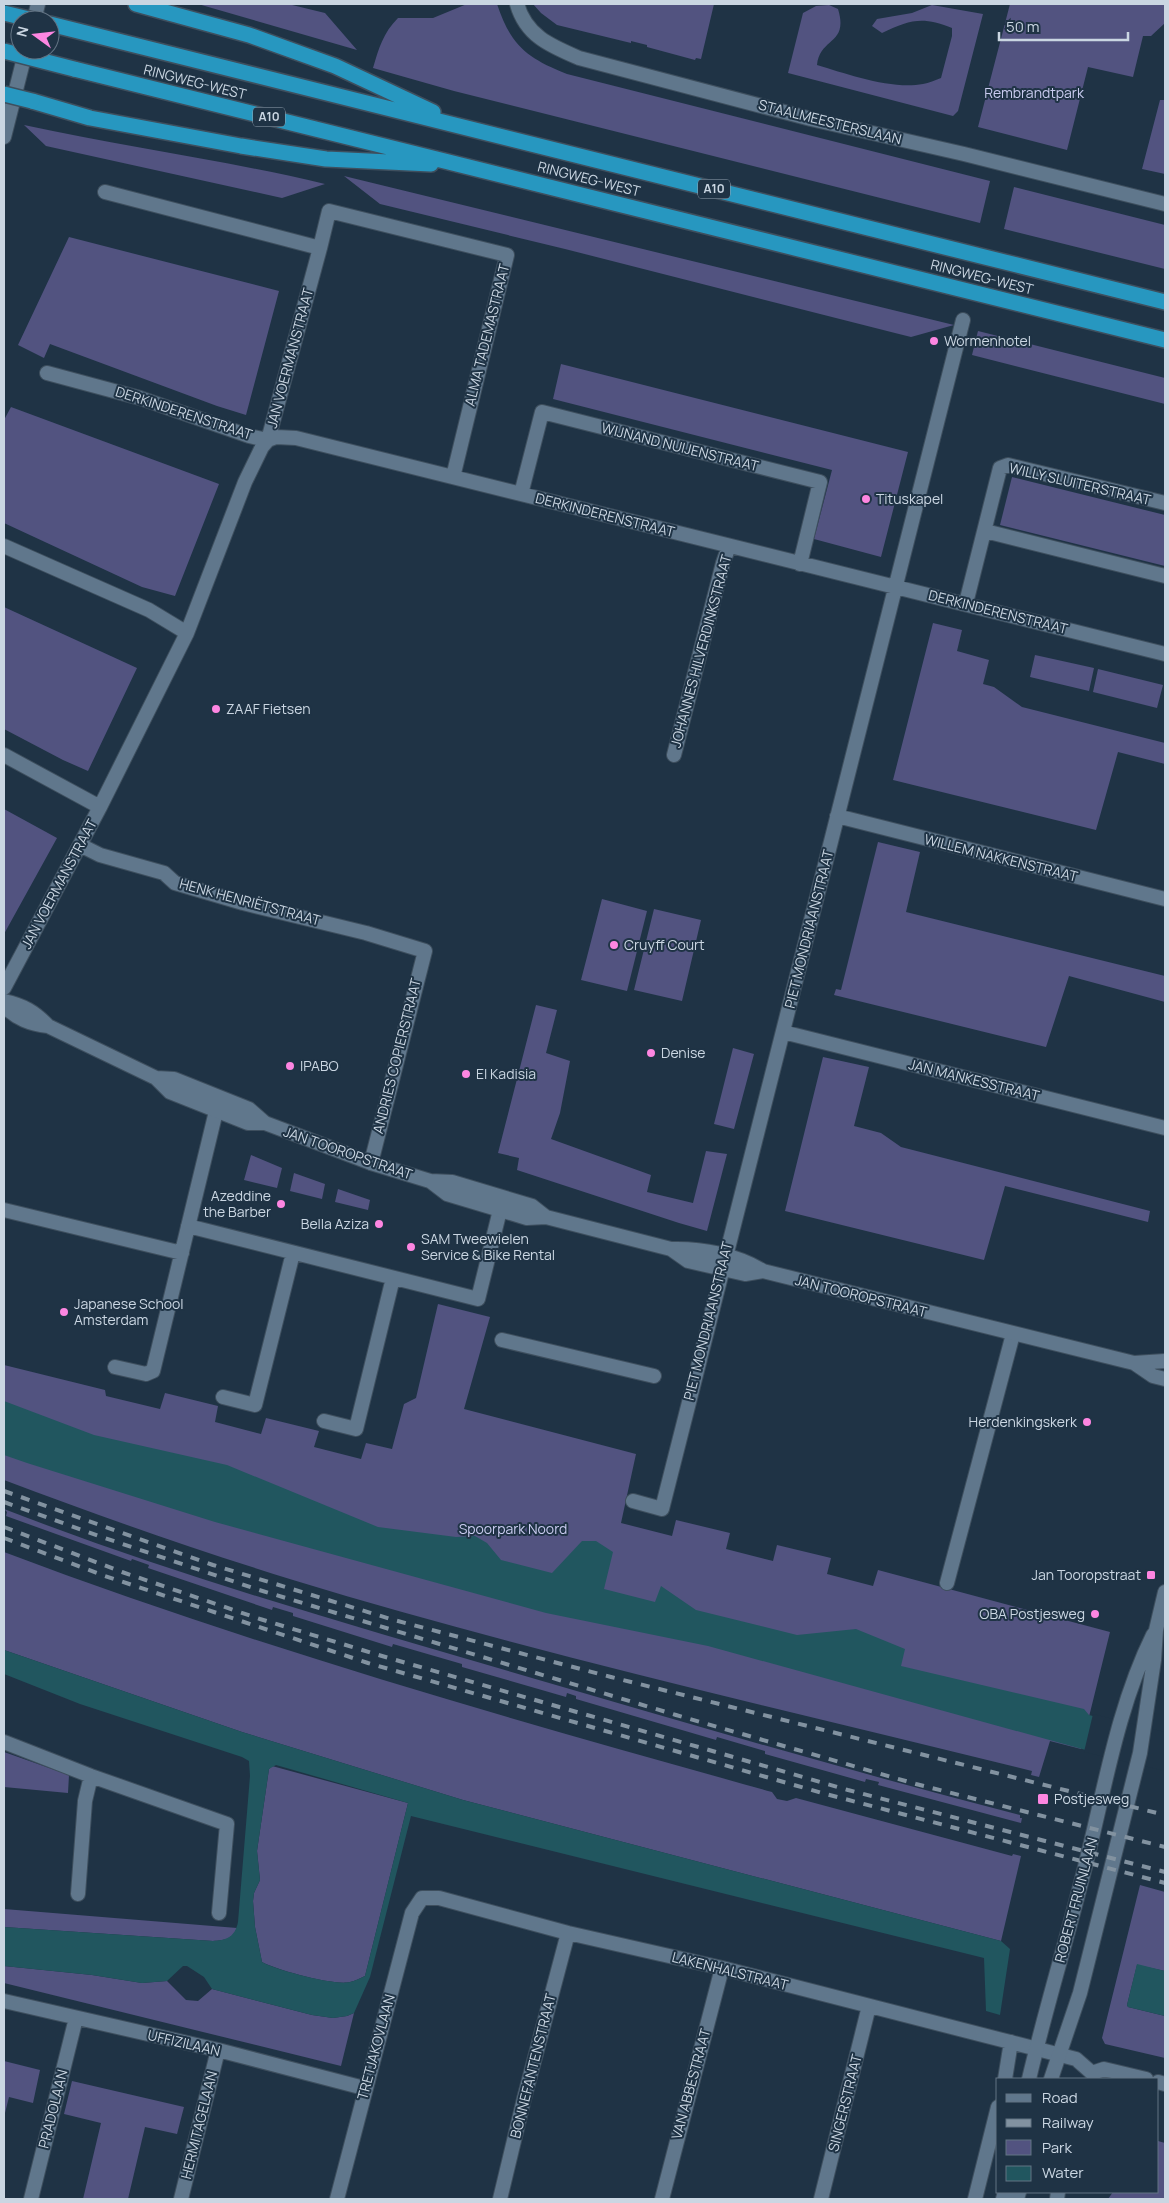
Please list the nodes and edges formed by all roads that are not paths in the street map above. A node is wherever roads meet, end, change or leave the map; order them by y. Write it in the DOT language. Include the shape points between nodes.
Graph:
graph roads {
  1 [pos="136,4"];
  2 [pos="517,4"];
  3 [pos="60,26"];
  4 [pos="4,52"];
  5 [pos="23,60"];
  6 [pos="4,94"];
  7 [pos="464,126"];
  8 [pos="4,137"];
  9 [pos="464,165"];
  10 [pos="105,192"];
  11 [pos="1165,204"];
  12 [pos="329,211"];
  13 [pos="320,248"];
  14 [pos="1165,302"];
  15 [pos="963,320"];
  16 [pos="1165,340"];
  17 [pos="47,373"];
  18 [pos="268,440"];
  19 [pos="453,477"];
  20 [pos="521,494"];
  21 [pos="1165,503"];
  22 [pos="985,531"];
  23 [pos="4,546"];
  24 [pos="728,546"];
  25 [pos="800,564"];
  26 [pos="1165,576"];
  27 [pos="895,586"];
  28 [pos="966,603"];
  29 [pos="187,633"];
  30 [pos="1165,654"];
  31 [pos="4,755"];
  32 [pos="674,755"];
  33 [pos="100,807"];
  34 [pos="837,816"];
  35 [pos="80,845"];
  36 [pos="1165,899"];
  37 [pos="425,950"];
  38 [pos="4,988"];
  39 [pos="4,1001"];
  40 [pos="4,1006"];
  41 [pos="48,1026"];
  42 [pos="783,1032"];
  43 [pos="217,1104"];
  44 [pos="1165,1128"];
  45 [pos="371,1163"];
  46 [pos="502,1204"];
  47 [pos="4,1210"];
  48 [pos="188,1226"];
  49 [pos="182,1253"];
  50 [pos="293,1253"];
  51 [pos="723,1262"];
  52 [pos="393,1278"];
  53 [pos="1013,1334"];
  54 [pos="502,1340"];
  55 [pos="1165,1362"];
  56 [pos="1134,1363"];
  57 [pos="115,1367"];
  58 [pos="654,1376"];
  59 [pos="1165,1379"];
  60 [pos="223,1397"];
  61 [pos="324,1421"];
  62 [pos="633,1500"];
  63 [pos="947,1583"];
  64 [pos="1165,1592"];
  65 [pos="1161,1631"];
  66 [pos="4,1742"];
  67 [pos="91,1776"];
  68 [pos="78,1894"];
  69 [pos="422,1898"];
  70 [pos="219,1913"];
  71 [pos="568,1932"];
  72 [pos="722,1968"];
  73 [pos="4,2001"];
  74 [pos="869,2006"];
  75 [pos="76,2018"];
  76 [pos="1011,2042"];
  77 [pos="218,2050"];
  78 [pos="1036,2050"];
  79 [pos="1058,2055"];
  80 [pos="1089,2076"];
  81 [pos="1005,2078"];
  82 [pos="1029,2078"];
  83 [pos="1051,2078"];
  84 [pos="1142,2078"];
  85 [pos="364,2088"];
  86 [pos="996,2115"];
  87 [pos="31,2199"];
  88 [pos="181,2199"];
  89 [pos="337,2199"];
  90 [pos="500,2199"];
  91 [pos="662,2199"];
  92 [pos="821,2199"];
  93 [pos="975,2199"];
  1 -- 7 [label="highway, A10" via="249,35 335,66"];
  2 -- 11 [label="street, STAALMEESTERSLAAN" via="521,17 545,44 579,58 811,119"];
  3 -- 7 [label="highway, RINGWEG-WEST / A10"];
  4 -- 9 [label="highway, RINGWEG-WEST / A10, bridge"];
  5 -- 8 [label="street"];
  6 -- 9 [label="highway, A10, bridge" via="90,118 326,159"];
  7 -- 14 [label="highway, RINGWEG-WEST / A10"];
  9 -- 16 [label="highway, RINGWEG-WEST / A10"];
  10 -- 13 [label="street"];
  12 -- 13 [label="street, JAN VOERMANSTRAAT"];
  12 -- 19 [label="street, ALMA TADEMASTRAAT" via="507,255"];
  13 -- 18 [label="street, JAN VOERMANSTRAAT"];
  15 -- 27 [label="street, PIET MONDRIAANSTRAAT"];
  17 -- 18 [label="street, DERKINDERENSTRAAT" via="140,398 228,430"];
  18 -- 19 [label="street, DERKINDERENSTRAAT" via="296,438"];
  18 -- 29 [label="street, JAN VOERMANSTRAAT" via="245,482"];
  19 -- 20 [label="street, DERKINDERENSTRAAT"];
  20 -- 24 [label="street, DERKINDERENSTRAAT"];
  20 -- 25 [label="street, WIJNAND NUIJENSTRAAT" via="542,412 820,482"];
  21 -- 22 [label="street, WILLY SLUITERSTRAAT" via="1008,465 1000,468"];
  22 -- 26 [label="street"];
  22 -- 28 [label="street, WILLY SLUITERSTRAAT"];
  23 -- 29 [label="street" via="149,610"];
  24 -- 25 [label="street, DERKINDERENSTRAAT"];
  24 -- 32 [label="street, JOHANNES HILVERDINKSTRAAT"];
  25 -- 27 [label="street, DERKINDERENSTRAAT"];
  27 -- 28 [label="street, DERKINDERENSTRAAT"];
  27 -- 34 [label="street, PIET MONDRIAANSTRAAT"];
  28 -- 30 [label="street, DERKINDERENSTRAAT"];
  29 -- 33 [label="street, JAN VOERMANSTRAAT"];
  31 -- 33 [label="street, JAN VOERMANSTRAAT"];
  33 -- 35 [label="street, JAN VOERMANSTRAAT"];
  34 -- 36 [label="street, WILLEM NAKKENSTRAAT"];
  34 -- 42 [label="street, PIET MONDRIAANSTRAAT"];
  35 -- 37 [label="street, HENK HENRIËTSTRAAT" via="100,855 164,873 175,883"];
  35 -- 38 [label="street, JAN VOERMANSTRAAT"];
  37 -- 45 [label="street, ANDRIES COPIERSTRAAT"];
  39 -- 41 [label="street, JAN TOOROPSTRAAT" via="29,1009"];
  40 -- 41 [label="street, JAN TOOROPSTRAAT" via="14,1016 32,1025"];
  41 -- 43 [label="street, JAN TOOROPSTRAAT" via="156,1078 174,1079"];
  42 -- 44 [label="street, JAN MANKESSTRAAT"];
  42 -- 51 [label="street, PIET MONDRIAANSTRAAT"];
  43 -- 45 [label="street, JAN TOOROPSTRAAT" via="254,1112 265,1123"];
  43 -- 48 [label="street"];
  45 -- 46 [label="street, JAN TOOROPSTRAAT" via="430,1182 447,1194"];
  46 -- 51 [label="street, JAN TOOROPSTRAAT" via="527,1218 546,1217 672,1249 688,1260"];
  46 -- 52 [label="street" via="478,1299"];
  47 -- 49 [label="street"];
  48 -- 49 [label="street"];
  48 -- 50 [label="street"];
  49 -- 57 [label="street" via="153,1371 146,1374"];
  50 -- 52 [label="street"];
  50 -- 60 [label="street" via="255,1405"];
  51 -- 53 [label="street, JAN TOOROPSTRAAT" via="745,1274 763,1271"];
  51 -- 62 [label="street, PIET MONDRIAANSTRAAT" via="662,1508"];
  52 -- 61 [label="street" via="356,1429"];
  53 -- 56 [label="street, JAN TOOROPSTRAAT"];
  53 -- 63 [label="street"];
  54 -- 58 [label="street"];
  55 -- 56 [label="street, JAN TOOROPSTRAAT"];
  56 -- 59 [label="street, JAN TOOROPSTRAAT"];
  64 -- 65 [label="street"];
  65 -- 78 [label="street, ROBERT FRUINLAAN" via="1142,1659 1121,1721"];
  65 -- 79 [label="street, ROBERT FRUINLAAN" via="1136,1770 1080,1993"];
  66 -- 67 [label="street"];
  67 -- 68 [label="street" via="85,1801"];
  67 -- 70 [label="street" via="227,1824"];
  69 -- 71 [label="street, LAKENHALSTRAAT" via="439,1898"];
  69 -- 85 [label="street, TRETJAKOVLAAN" via="412,1913"];
  71 -- 72 [label="street, LAKENHALSTRAAT"];
  71 -- 90 [label="street, BONNEFANTENSTRAAT"];
  72 -- 74 [label="street, LAKENHALSTRAAT"];
  72 -- 91 [label="street, VAN ABBESTRAAT"];
  73 -- 75 [label="street, UFFIZILAAN"];
  74 -- 76 [label="street, LAKENHALSTRAAT"];
  74 -- 92 [label="street, SINGERSTRAAT"];
  75 -- 77 [label="street, UFFIZILAAN"];
  75 -- 87 [label="street, PRADOLAAN"];
  76 -- 78 [label="street, LAKENHALSTRAAT"];
  76 -- 81 [label="street"];
  77 -- 85 [label="street, UFFIZILAAN"];
  77 -- 88 [label="street, HERMITAGELAAN"];
  78 -- 79 [label="street, LAKENHALSTRAAT"];
  78 -- 82 [label="street, ROBERT FRUINLAAN"];
  79 -- 80 [label="street, LAKENHALSTRAAT" via="1076,2059"];
  79 -- 83 [label="street, ROBERT FRUINLAAN"];
  80 -- 84 [label="street" via="1104,2069"];
  85 -- 89 [label="street, TRETJAKOVLAAN"];
  86 -- 93 [label="street"];
}
